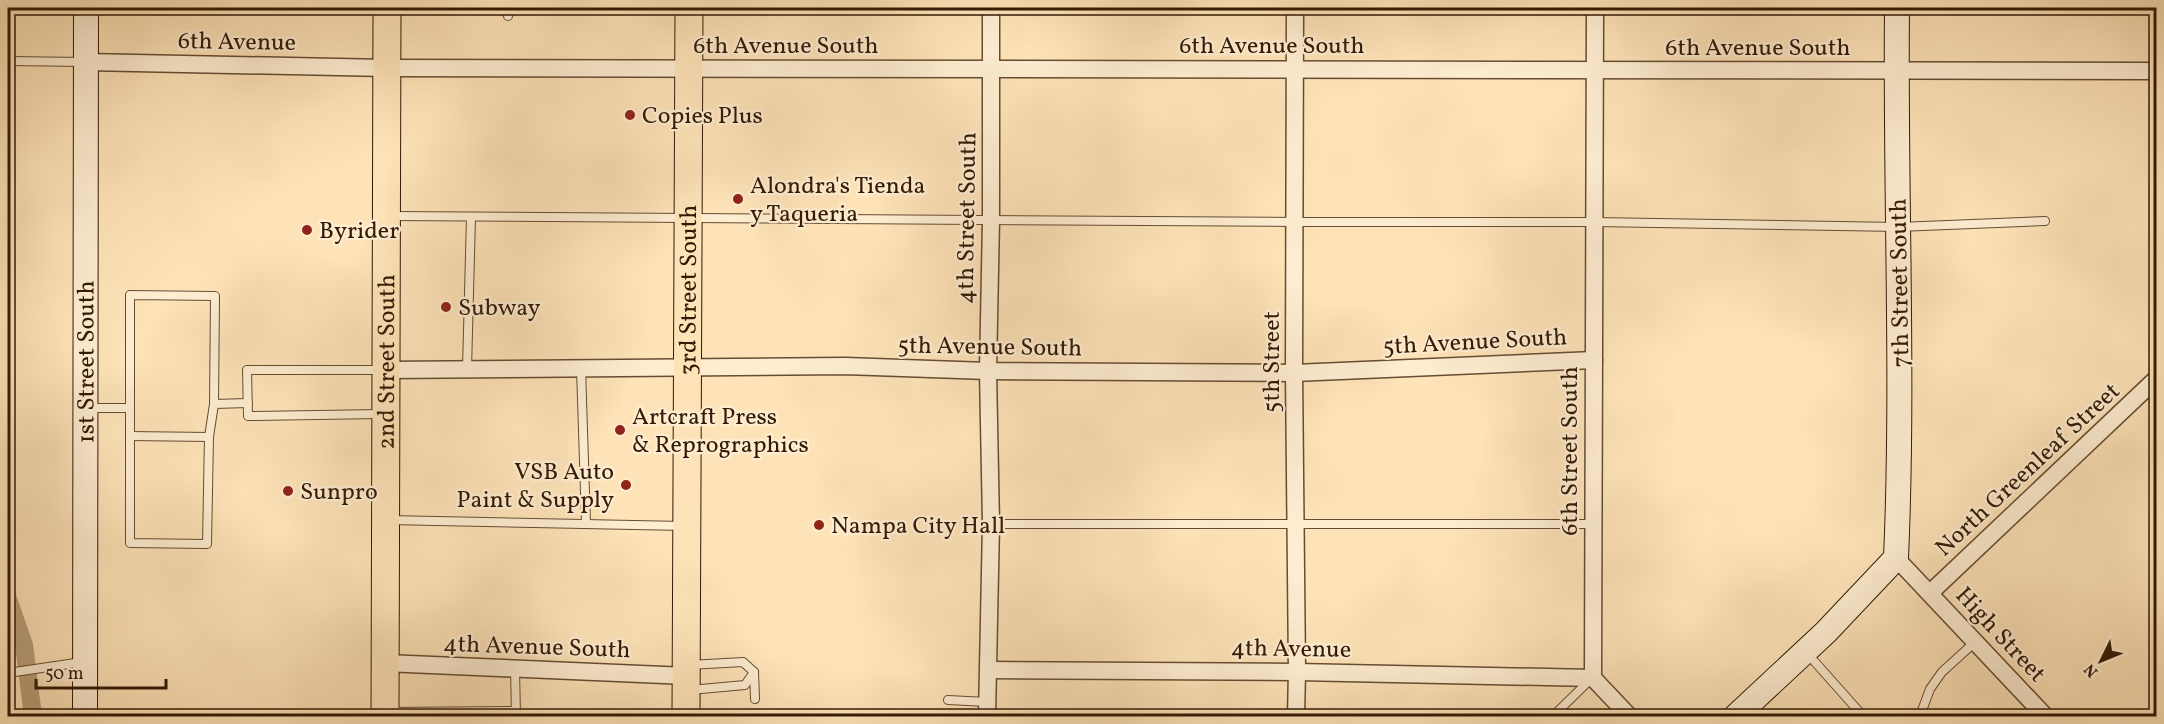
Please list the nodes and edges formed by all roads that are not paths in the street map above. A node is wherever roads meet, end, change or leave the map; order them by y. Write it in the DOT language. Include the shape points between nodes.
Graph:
graph roads {
  1 [pos="86,8"];
  2 [pos="387,8"];
  3 [pos="689,8"];
  4 [pos="991,8"];
  5 [pos="1295,8"];
  6 [pos="1595,8"];
  7 [pos="1897,8"];
  8 [pos="8,61"];
  9 [pos="86,62"];
  10 [pos="387,68"];
  11 [pos="689,68"];
  12 [pos="992,69"];
  13 [pos="1294,69"];
  14 [pos="1594,70"];
  15 [pos="1896,71"];
  16 [pos="2157,71"];
  17 [pos="386,216"];
  18 [pos="471,217"];
  19 [pos="688,219"];
  20 [pos="991,220"];
  21 [pos="2045,221"];
  22 [pos="1295,222"];
  23 [pos="1594,222"];
  24 [pos="1898,227"];
  25 [pos="1594,360"];
  26 [pos="581,368"];
  27 [pos="688,368"];
  28 [pos="467,369"];
  29 [pos="386,370"];
  30 [pos="988,371"];
  31 [pos="1294,373"];
  32 [pos="2157,379"];
  33 [pos="248,403"];
  34 [pos="214,404"];
  35 [pos="85,408"];
  36 [pos="130,408"];
  37 [pos="386,414"];
  38 [pos="130,436"];
  39 [pos="209,438"];
  40 [pos="386,520"];
  41 [pos="1297,523"];
  42 [pos="586,524"];
  43 [pos="991,524"];
  44 [pos="1593,524"];
  45 [pos="687,526"];
  46 [pos="1896,558"];
  47 [pos="1930,593"];
  48 [pos="1975,642"];
  49 [pos="1805,651"];
  50 [pos="85,662"];
  51 [pos="385,663"];
  52 [pos="515,669"];
  53 [pos="989,670"];
  54 [pos="10,672"];
  55 [pos="754,672"];
  56 [pos="1297,672"];
  57 [pos="1593,678"];
  58 [pos="687,687"];
  59 [pos="755,699"];
  60 [pos="948,700"];
  61 [pos="987,709"];
  62 [pos="385,714"];
  63 [pos="516,714"];
  64 [pos="85,717"];
  65 [pos="1296,717"];
  66 [pos="1553,717"];
  67 [pos="1629,717"];
  68 [pos="1736,717"];
  69 [pos="1863,717"];
  70 [pos="1920,717"];
  71 [pos="2045,717"];
  1 -- 9 [label="main road, 1st Street South"];
  2 -- 10 [label="main road, 2nd Street South"];
  3 -- 11 [label="main road, 3rd Street South"];
  4 -- 12 [label="street, 4th Street South"];
  5 -- 13 [label="street, 5th Street"];
  6 -- 14 [label="street, 6th Street South"];
  7 -- 15 [label="main road, 7th Street South"];
  8 -- 9 [label="lane"];
  9 -- 10 [label="street, 6th Avenue"];
  9 -- 35 [label="main road, 1st Street South"];
  10 -- 11 [label="street, 6th Avenue South"];
  10 -- 17 [label="main road, 2nd Street South"];
  11 -- 12 [label="street, 6th Avenue South"];
  11 -- 19 [label="main road, 3rd Street South"];
  12 -- 13 [label="street, 6th Avenue South"];
  12 -- 20 [label="street, 4th Street South"];
  13 -- 14 [label="street, 6th Avenue South"];
  13 -- 22 [label="street, 5th Street"];
  14 -- 15 [label="street, 6th Avenue South"];
  14 -- 23 [label="street, 6th Street South"];
  15 -- 16 [label="street, 6th Avenue South"];
  15 -- 24 [label="main road, 7th Street South"];
  17 -- 18 [label="lane"];
  17 -- 29 [label="main road, 2nd Street South"];
  18 -- 19 [label="lane"];
  18 -- 28 [label="lane"];
  19 -- 20 [label="lane"];
  19 -- 27 [label="main road, 3rd Street South"];
  20 -- 22 [label="lane"];
  20 -- 30 [label="street, 4th Street South"];
  21 -- 24 [label="lane"];
  22 -- 23 [label="lane"];
  22 -- 31 [label="street, 5th Street"];
  23 -- 24 [label="lane"];
  23 -- 25 [label="street, 6th Street South"];
  24 -- 46 [label="main road, 7th Street South"];
  25 -- 31 [label="street, 5th Avenue South"];
  25 -- 44 [label="street, 6th Street South"];
  26 -- 27 [label="street, 5th Avenue South"];
  26 -- 28 [label="street, 5th Avenue South"];
  26 -- 42 [label="lane"];
  27 -- 30 [label="street, 5th Avenue South" via="845,366"];
  27 -- 45 [label="main road, 3rd Street South"];
  28 -- 29 [label="street, 5th Avenue South"];
  29 -- 33 [label="lane" via="247,370"];
  29 -- 37 [label="main road, 2nd Street South"];
  30 -- 31 [label="street, 5th Avenue South"];
  30 -- 43 [label="street, 4th Street South"];
  31 -- 41 [label="street, 5th Street"];
  32 -- 47 [label="street, North Greenleaf Street"];
  33 -- 34 [label="lane"];
  33 -- 37 [label="lane" via="248,416"];
  34 -- 36 [label="lane" via="215,296 130,295"];
  34 -- 39 [label="lane"];
  35 -- 36 [label="lane"];
  35 -- 50 [label="main road, 1st Street South"];
  36 -- 38 [label="lane"];
  37 -- 40 [label="main road, 2nd Street South"];
  38 -- 39 [label="lane"];
  38 -- 39 [label="lane" via="130,543 207,544"];
  40 -- 42 [label="lane"];
  40 -- 51 [label="main road, 2nd Street South"];
  41 -- 43 [label="lane"];
  41 -- 44 [label="lane"];
  41 -- 56 [label="street, 5th Street"];
  42 -- 45 [label="lane"];
  43 -- 53 [label="street, 4th Street South"];
  44 -- 57 [label="street, 6th Street South"];
  45 -- 58 [label="main road, 3rd Street South"];
  46 -- 47 [label="street, High Street"];
  46 -- 49 [label="main road"];
  47 -- 48 [label="street, High Street"];
  48 -- 70 [label="lane" via="1942,672 1930,689"];
  48 -- 71 [label="street, High Street"];
  49 -- 68 [label="main road"];
  49 -- 69 [label="lane"];
  50 -- 54 [label="lane"];
  50 -- 64 [label="main road, 1st Street South"];
  51 -- 52 [label="street, 4th Avenue South"];
  51 -- 62 [label="main road, 2nd Street South"];
  52 -- 58 [label="street, 4th Avenue South"];
  52 -- 63 [label="lane"];
  53 -- 56 [label="street, 4th Avenue"];
  53 -- 61 [label="street, 4th Street South"];
  55 -- 58 [label="lane" via="745,685"];
  55 -- 58 [label="lane" via="743,662"];
  55 -- 59 [label="lane"];
  56 -- 57 [label="street, 4th Avenue"];
  56 -- 65 [label="street, 5th Street"];
  57 -- 66 [label="lane"];
  57 -- 67 [label="street"];
  60 -- 61 [label="lane"];
  62 -- 63 [label="lane"];
}
